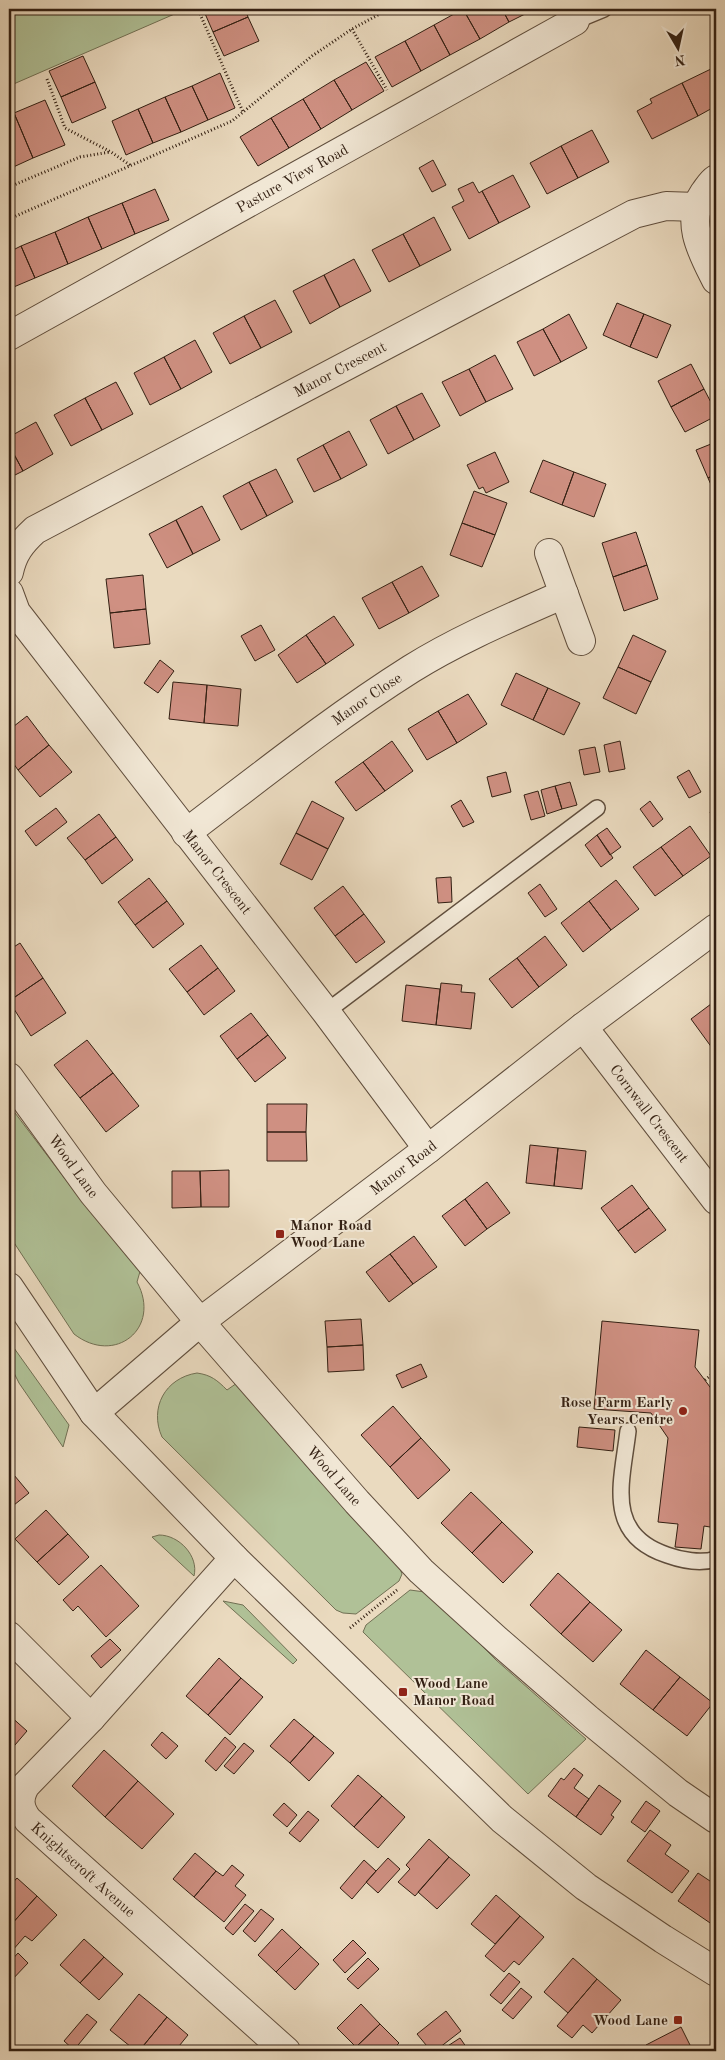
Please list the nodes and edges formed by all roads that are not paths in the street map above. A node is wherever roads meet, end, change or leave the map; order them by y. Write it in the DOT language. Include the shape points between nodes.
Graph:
graph roads {
  1 [pos="604,9"];
  2 [pos="575,20"];
  3 [pos="716,179"];
  4 [pos="696,212"];
  5 [pos="716,280"];
  6 [pos="9,336"];
  7 [pos="549,553"];
  8 [pos="9,572"];
  9 [pos="9,593"];
  10 [pos="564,594"];
  11 [pos="581,641"];
  12 [pos="597,808"];
  13 [pos="186,833"];
  14 [pos="716,928"];
  15 [pos="326,1012"];
  16 [pos="582,1028"];
  17 [pos="9,1078"];
  18 [pos="428,1148"];
  19 [pos="716,1200"];
  20 [pos="9,1287"];
  21 [pos="200,1322"];
  22 [pos="94,1413"];
  23 [pos="628,1431"];
  24 [pos="234,1558"];
  25 [pos="716,1559"];
  26 [pos="9,1636"];
  27 [pos="91,1718"];
  28 [pos="716,1819"];
  29 [pos="716,1972"];
  30 [pos="286,2051"];
  1 -- 2 [label="lane"];
  2 -- 6 [label="street, Pasture View Road"];
  3 -- 4 [label="street" via="701,198"];
  4 -- 5 [label="street" via="696,237"];
  4 -- 8 [label="street, Manor Crescent" via="666,206 634,214 35,530 21,543 12,558"];
  7 -- 10 [label="street"];
  9 -- 13 [label="street, Manor Crescent" via="16,612"];
  10 -- 11 [label="street"];
  10 -- 13 [label="street, Manor Close" via="487,628 412,668 330,723"];
  12 -- 15 [label="lane"];
  13 -- 15 [label="street, Manor Crescent"];
  14 -- 16 [label="street, Manor Road"];
  15 -- 18 [label="street, Manor Crescent"];
  16 -- 18 [label="street, Manor Road"];
  16 -- 19 [label="street, Cornwall Crescent"];
  17 -- 21 [label="street, Wood Lane" via="93,1193"];
  18 -- 21 [label="street, Manor Road"];
  20 -- 22 [label="street"];
  21 -- 22 [label="street, Manor Road"];
  21 -- 28 [label="street, Wood Lane" via="421,1571 588,1719 678,1793"];
  22 -- 24 [label="street"];
  23 -- 25 [label="lane" via="620,1499 624,1519 633,1534 652,1550 681,1560"];
  24 -- 27 [label="street, Knightscroft Avenue"];
  24 -- 29 [label="street" via="502,1819 586,1887"];
  26 -- 27 [label="street"];
  27 -- 30 [label="street, Knightscroft Avenue" via="26,1785 20,1799 23,1814"];
}
